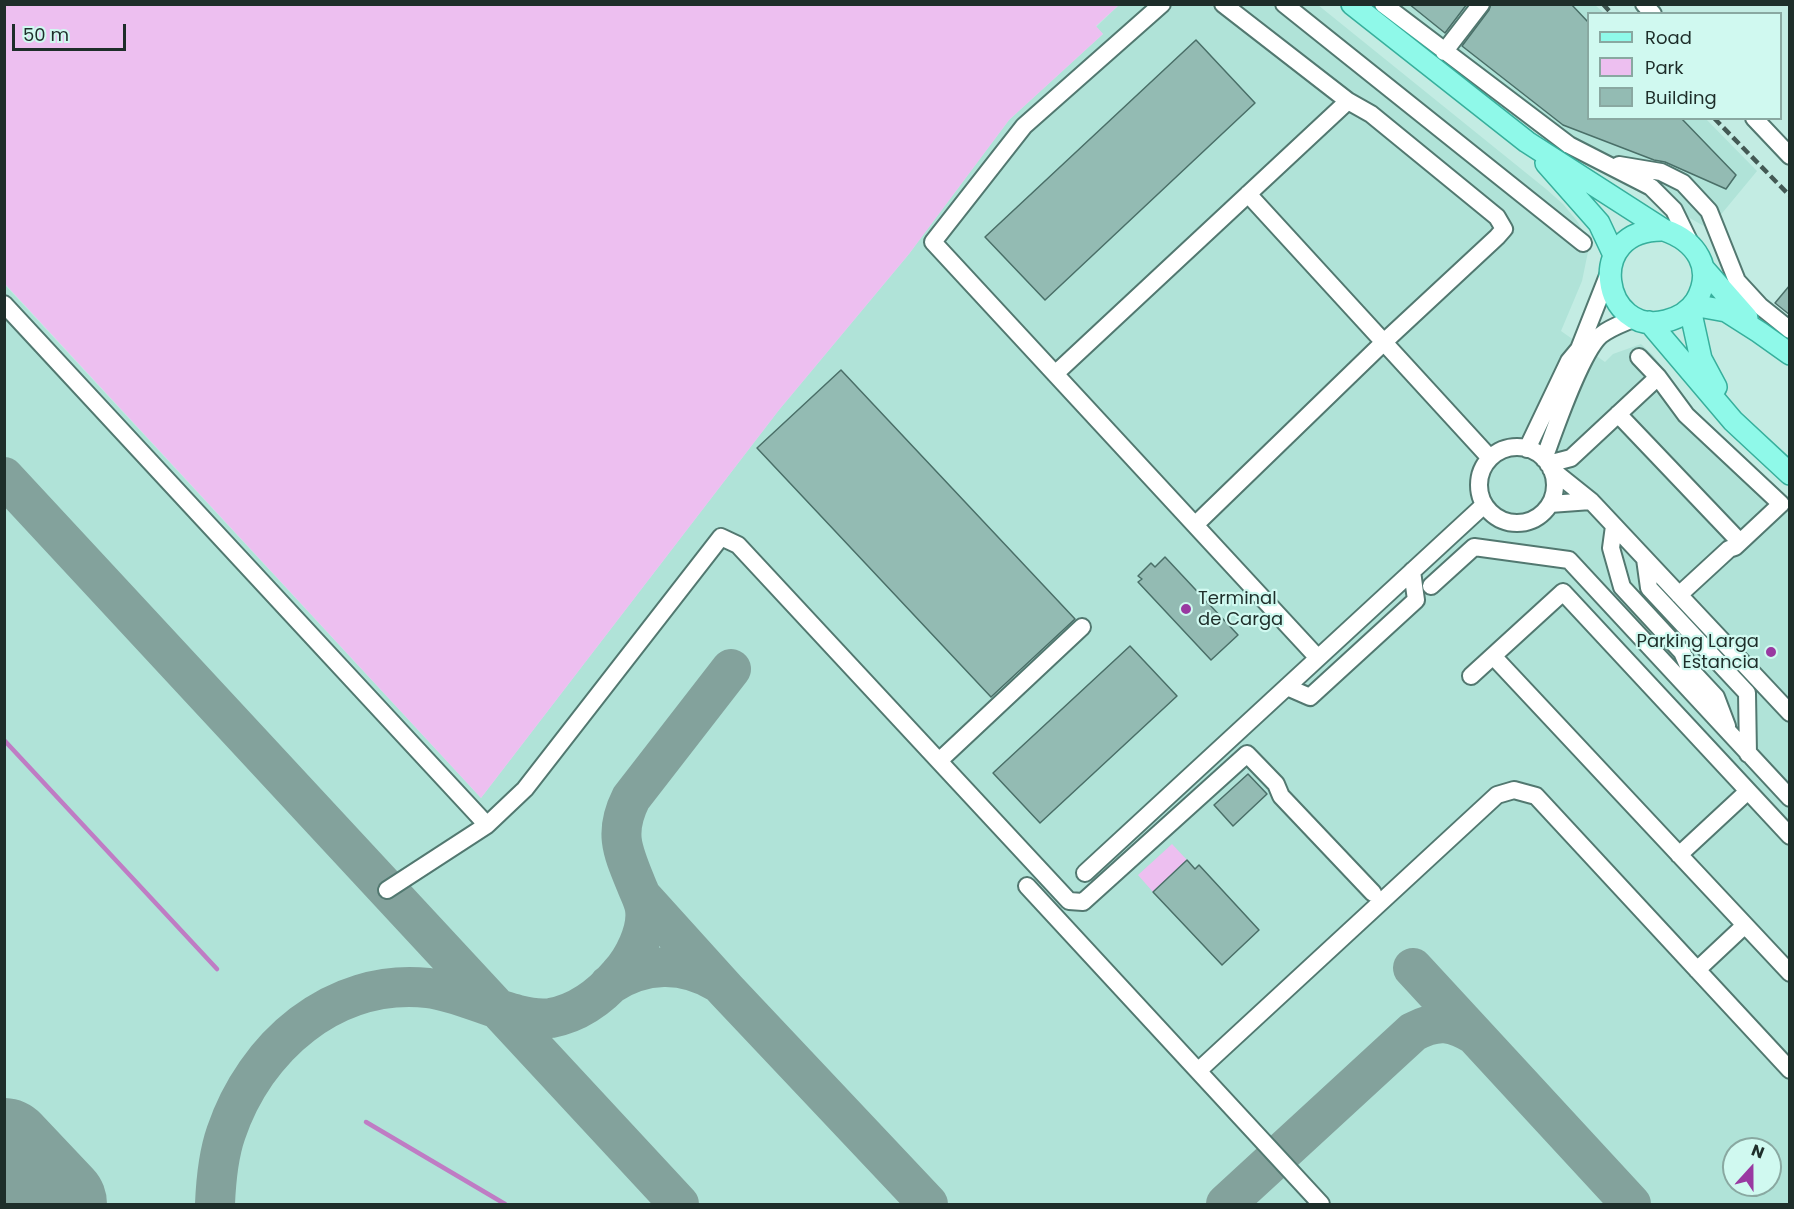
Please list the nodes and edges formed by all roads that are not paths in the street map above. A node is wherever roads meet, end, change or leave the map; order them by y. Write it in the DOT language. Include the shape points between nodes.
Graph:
graph roads {
  1 [pos="1162,4"];
  2 [pos="1222,4"];
  3 [pos="1284,4"];
  4 [pos="1352,4"];
  5 [pos="1383,4"];
  6 [pos="1480,4"];
  7 [pos="1444,52"];
  8 [pos="1348,101"];
  9 [pos="1756,120"];
  10 [pos="1527,142"];
  11 [pos="1790,156"];
  12 [pos="1603,162"];
  13 [pos="1248,194"];
  14 [pos="1664,230"];
  15 [pos="1583,243"];
  16 [pos="1691,245"];
  17 [pos="1611,264"];
  18 [pos="1702,268"];
  19 [pos="4,304"];
  20 [pos="1691,307"];
  21 [pos="1642,320"];
  22 [pos="1790,330"];
  23 [pos="1759,332"];
  24 [pos="1384,342"];
  25 [pos="1790,354"];
  26 [pos="1639,357"];
  27 [pos="1055,374"];
  28 [pos="1658,377"];
  29 [pos="1618,414"];
  30 [pos="1734,421"];
  31 [pos="1527,448"];
  32 [pos="1490,458"];
  33 [pos="1548,464"];
  34 [pos="1790,474"];
  35 [pos="1591,501"];
  36 [pos="1550,504"];
  37 [pos="1484,505"];
  38 [pos="1195,525"];
  39 [pos="1614,526"];
  40 [pos="1738,545"];
  41 [pos="1645,559"];
  42 [pos="1412,571"];
  43 [pos="1431,586"];
  44 [pos="1681,597"];
  45 [pos="1082,627"];
  46 [pos="1493,656"];
  47 [pos="1318,658"];
  48 [pos="1471,676"];
  49 [pos="1287,687"];
  50 [pos="1790,713"];
  51 [pos="1730,734"];
  52 [pos="1748,754"];
  53 [pos="939,761"];
  54 [pos="1748,791"];
  55 [pos="1790,798"];
  56 [pos="487,825"];
  57 [pos="1790,836"];
  58 [pos="1679,855"];
  59 [pos="1085,873"];
  60 [pos="1049,880"];
  61 [pos="387,890"];
  62 [pos="1373,893"];
  63 [pos="1745,925"];
  64 [pos="1697,970"];
  65 [pos="1790,973"];
  66 [pos="1790,1070"];
  67 [pos="1198,1071"];
  68 [pos="1321,1204"];
  1 -- 27 [label="street" via="1024,126 933,242"];
  2 -- 8 [label="street"];
  3 -- 15 [label="street"];
  4 -- 10 [label="main road"];
  5 -- 7 [label="street"];
  6 -- 7 [label="street"];
  7 -- 12 [label="street" via="1569,145"];
  8 -- 13 [label="street"];
  8 -- 24 [label="street" via="1371,114 1497,217 1504,229"];
  9 -- 11 [label="street"];
  10 -- 14 [label="main road"];
  10 -- 17 [label="main road" via="1599,223"];
  12 -- 16 [label="street" via="1651,187 1674,210"];
  12 -- 22 [label="street" via="1661,172 1683,183 1709,211 1737,281"];
  13 -- 24 [label="street"];
  13 -- 27 [label="street"];
  14 -- 16 [label="main road"];
  14 -- 17 [label="main road" via="1649,229 1635,234 1623,243"];
  16 -- 18 [label="main road"];
  17 -- 21 [label="main road" via="1610,287 1616,300 1624,310"];
  17 -- 31 [label="street" via="1579,349 1569,361"];
  18 -- 20 [label="main road" via="1700,294"];
  18 -- 23 [label="main road"];
  19 -- 56 [label="street"];
  20 -- 21 [label="main road" via="1678,318 1664,322"];
  20 -- 23 [label="main road" via="1726,311"];
  20 -- 30 [label="main road" via="1701,359"];
  21 -- 30 [label="main road"];
  21 -- 33 [label="street" via="1600,335 1559,417"];
  23 -- 25 [label="main road"];
  24 -- 32 [label="street"];
  24 -- 38 [label="street"];
  26 -- 28 [label="street"];
  27 -- 38 [label="street"];
  28 -- 29 [label="street"];
  28 -- 40 [label="street" via="1686,415 1781,504"];
  29 -- 33 [label="street" via="1571,458"];
  29 -- 40 [label="street"];
  30 -- 34 [label="main road"];
  31 -- 32 [label="street" via="1514,447"];
  31 -- 33 [label="street"];
  32 -- 37 [label="street" via="1479,480"];
  33 -- 35 [label="street"];
  33 -- 36 [label="street" via="1555,481"];
  35 -- 36 [label="street"];
  35 -- 39 [label="street"];
  36 -- 37 [label="street" via="1542,514 1517,524 1493,515"];
  37 -- 42 [label="street"];
  38 -- 47 [label="street"];
  39 -- 41 [label="street"];
  39 -- 51 [label="street" via="1611,548 1622,586 1682,652 1689,668 1716,698"];
  40 -- 44 [label="street" via="1735,554"];
  41 -- 44 [label="street"];
  41 -- 52 [label="street" via="1649,588 1747,693"];
  42 -- 47 [label="street"];
  42 -- 49 [label="street" via="1416,600 1310,696"];
  43 -- 51 [label="street" via="1474,547 1569,560"];
  44 -- 50 [label="street"];
  45 -- 53 [label="street"];
  46 -- 48 [label="street"];
  46 -- 54 [label="street" via="1563,592"];
  46 -- 58 [label="street"];
  47 -- 49 [label="street"];
  49 -- 59 [label="street"];
  51 -- 52 [label="street"];
  52 -- 55 [label="street"];
  53 -- 56 [label="street" via="738,545 721,537 532,781"];
  53 -- 60 [label="street"];
  54 -- 57 [label="street"];
  54 -- 58 [label="street"];
  56 -- 61 [label="street"];
  58 -- 63 [label="street"];
  60 -- 62 [label="street" via="1069,901 1083,902 1247,754"];
  60 -- 67 [label="street" via="1031,890"];
  63 -- 64 [label="street"];
  63 -- 65 [label="street"];
  64 -- 66 [label="street"];
  64 -- 67 [label="street" via="1536,796 1514,790 1497,795"];
  67 -- 68 [label="street"];
}
